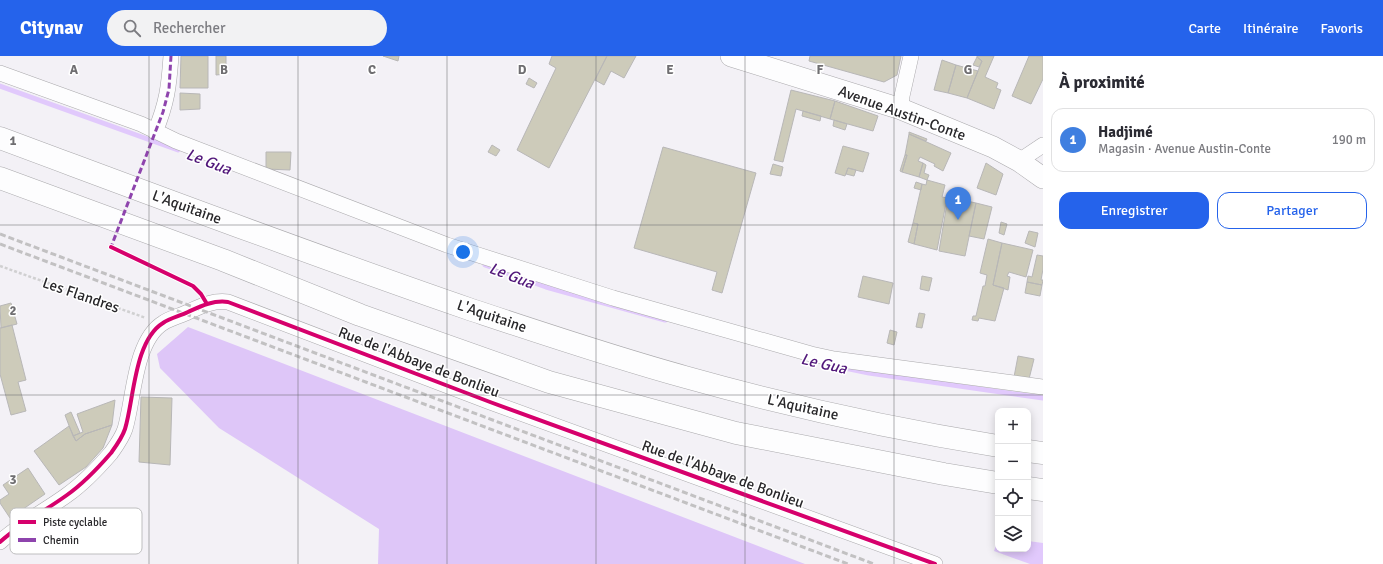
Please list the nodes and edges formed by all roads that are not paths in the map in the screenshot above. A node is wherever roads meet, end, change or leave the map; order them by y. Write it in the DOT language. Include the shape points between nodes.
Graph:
graph roads {
  1 [pos="171,56"];
  2 [pos="730,56"];
  3 [pos="911,56"];
  4 [pos="0,73"];
  5 [pos="901,109"];
  6 [pos="155,132"];
  7 [pos="0,138"];
  8 [pos="1043,145"];
  9 [pos="1019,161"];
  10 [pos="0,178"];
  11 [pos="1043,178"];
  12 [pos="1043,387"];
  13 [pos="995,445"];
  14 [pos="1031,451"];
  15 [pos="1043,453"];
  16 [pos="995,482"];
  17 [pos="1031,488"];
  18 [pos="1043,490"];
  19 [pos="48,508"];
  20 [pos="10,533"];
  21 [pos="0,542"];
  22 [pos="935,564"];
  1 -- 6 [label="street" via="169,89"];
  2 -- 5 [label="main road, Avenue Austin-Conte"];
  3 -- 5 [label="street"];
  4 -- 6 [label="street" via="141,124"];
  5 -- 9 [label="main road, Avenue Austin-Conte" via="993,147"];
  6 -- 12 [label="street" via="447,245 613,298 834,359"];
  7 -- 13 [label="highway, L'Aquitaine" via="375,277 564,341 774,401"];
  8 -- 9 [label="street"];
  9 -- 11 [label="main road, Avenue Austin-Conte"];
  10 -- 16 [label="highway" via="223,260 360,315 549,382 736,433"];
  14 -- 15 [label="highway"];
  17 -- 18 [label="highway"];
  19 -- 22 [label="street, Rue de l'Abbaye de Bonlieu" via="68,495 97,469 119,442 125,429 139,361 150,336 162,323 220,301"];
  20 -- 21 [label="street, Rue de l'Abbaye de Bonlieu"];
}
